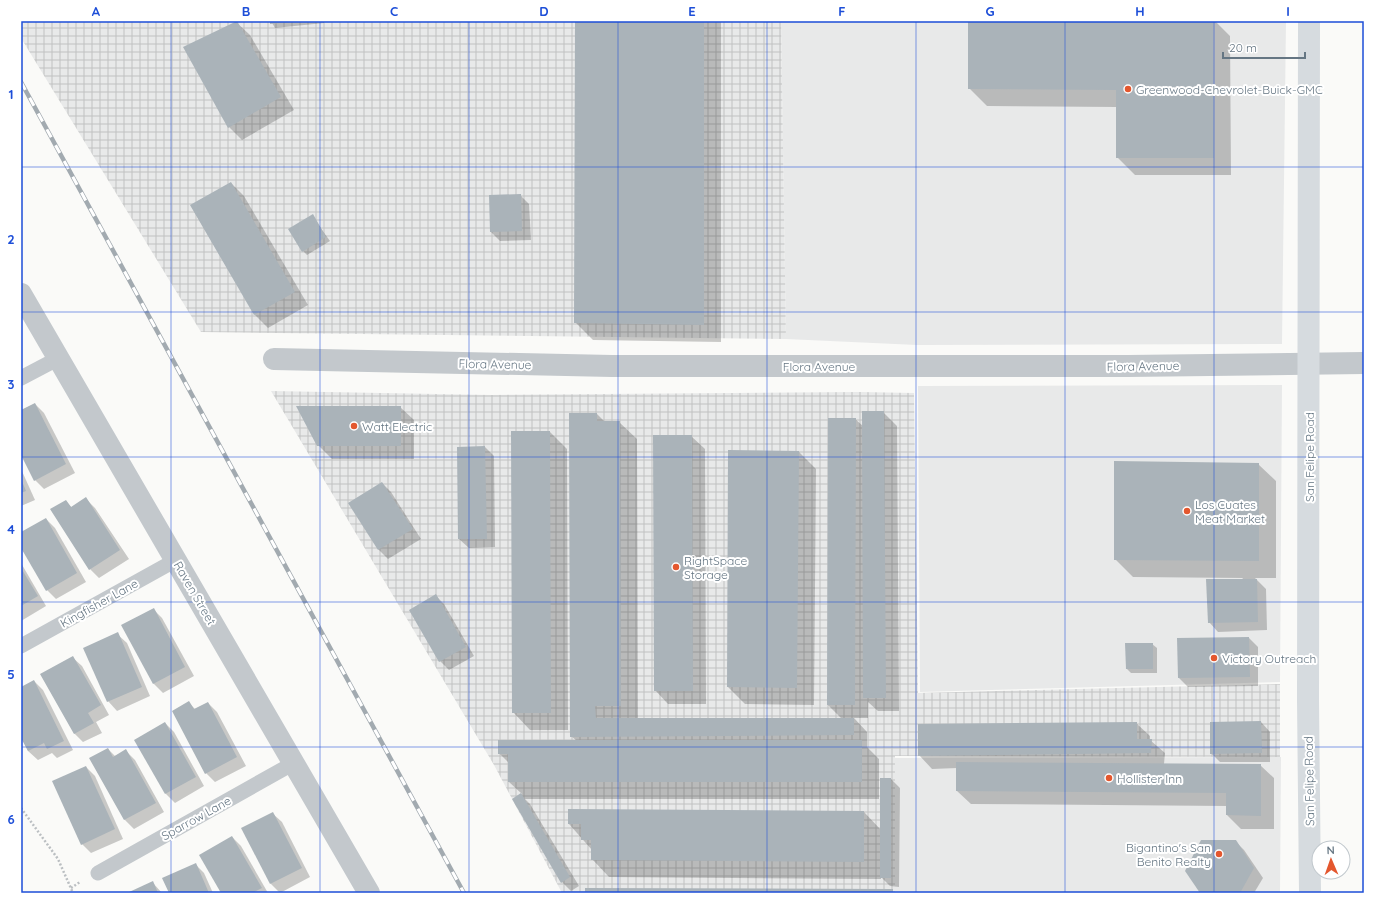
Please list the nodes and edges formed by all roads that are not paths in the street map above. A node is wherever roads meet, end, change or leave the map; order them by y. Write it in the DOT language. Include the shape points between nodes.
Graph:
graph roads {
  1 [pos="1308,21"];
  2 [pos="21,294"];
  3 [pos="59,358"];
  4 [pos="274,359"];
  5 [pos="1364,364"];
  6 [pos="1308,365"];
  7 [pos="21,378"];
  8 [pos="176,560"];
  9 [pos="21,646"];
  10 [pos="294,763"];
  11 [pos="98,872"];
  12 [pos="369,893"];
  13 [pos="1310,893"];
  1 -- 6 [label="main road, San Felipe Road"];
  2 -- 3 [label="street, Raven Street"];
  3 -- 7 [label="lane"];
  3 -- 8 [label="street, Raven Street"];
  4 -- 6 [label="street, Flora Avenue" via="620,366"];
  5 -- 6 [label="street, Flora Avenue"];
  6 -- 13 [label="main road, San Felipe Road"];
  8 -- 9 [label="lane, Kingfisher Lane"];
  8 -- 10 [label="street, Raven Street"];
  10 -- 11 [label="lane, Sparrow Lane"];
  10 -- 12 [label="street, Raven Street"];
}
